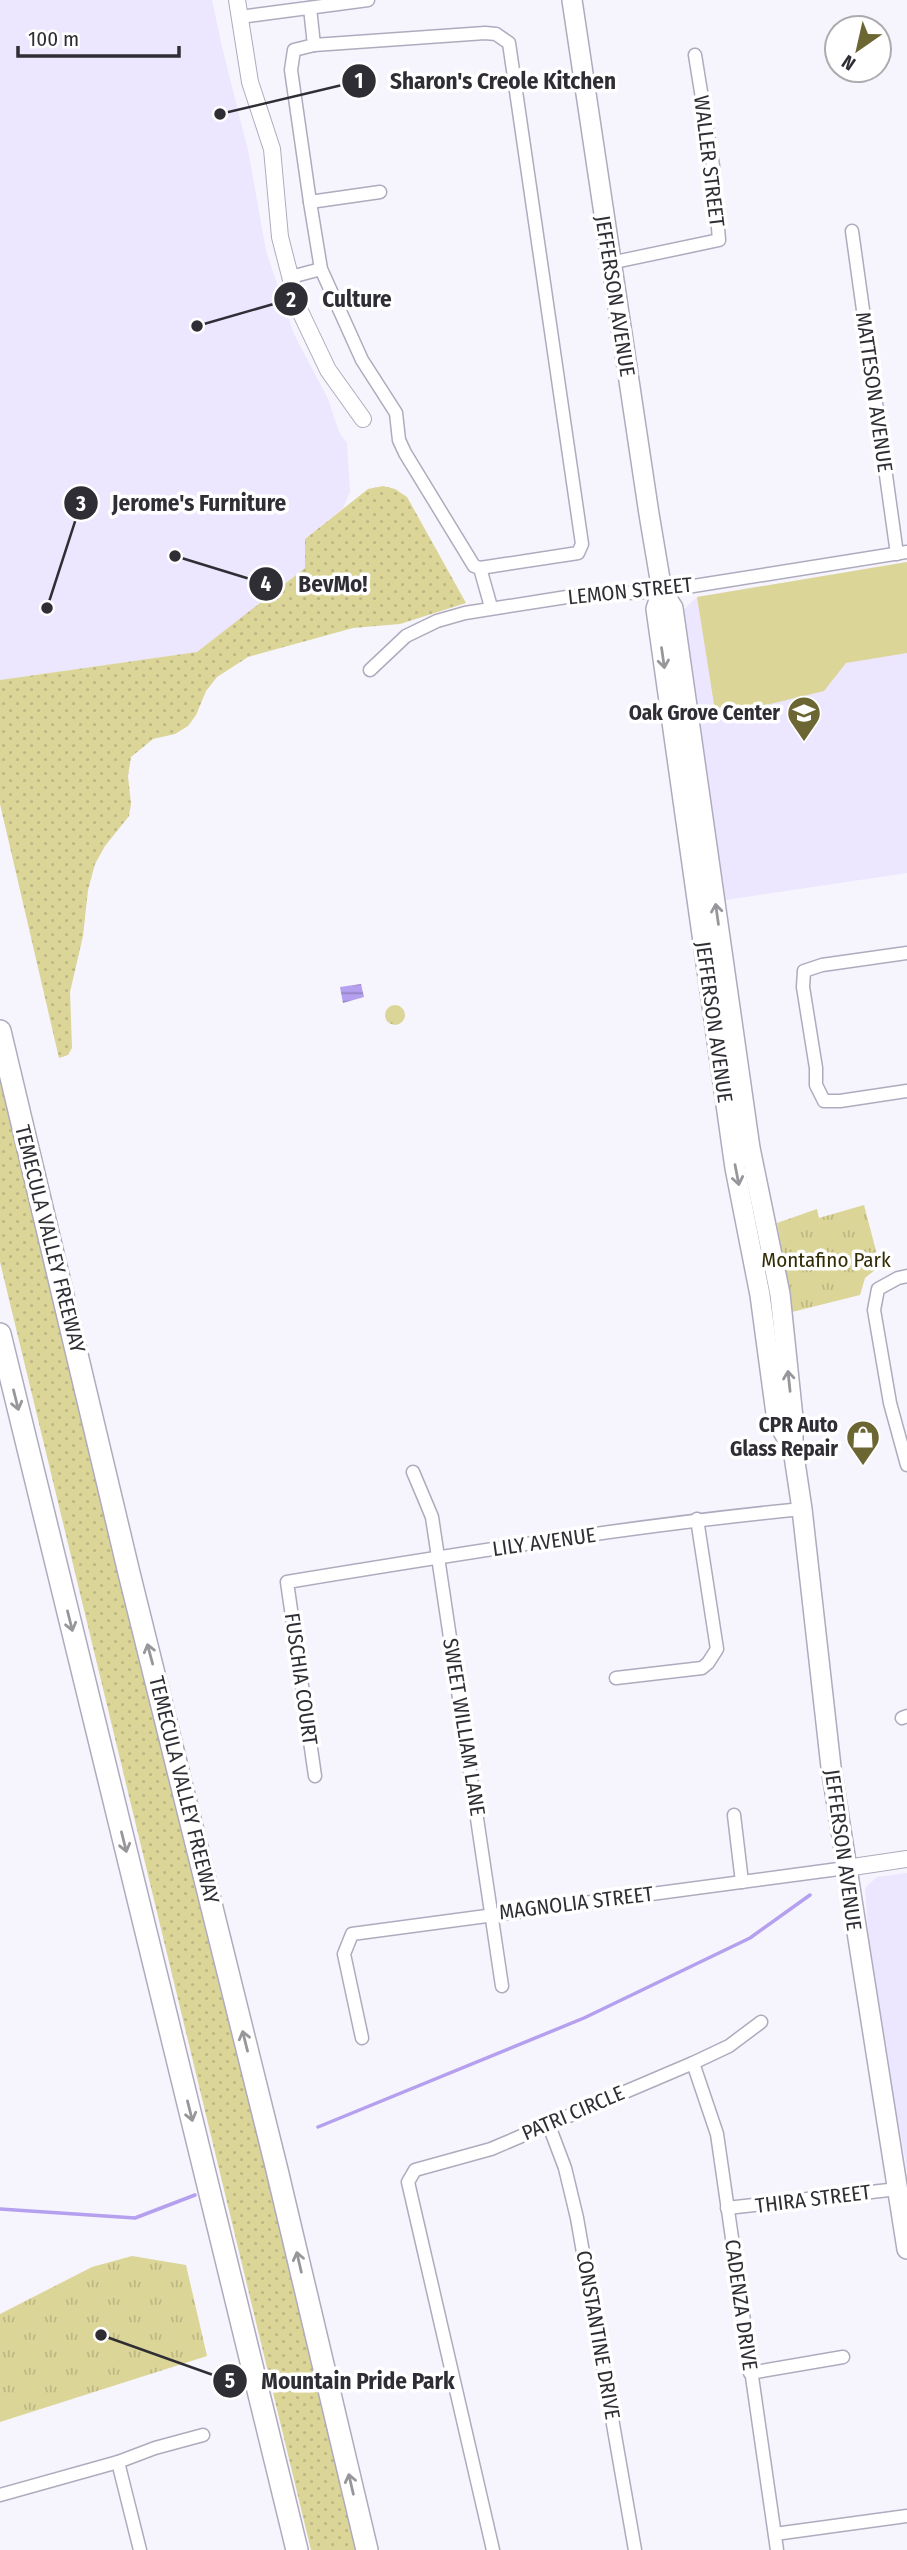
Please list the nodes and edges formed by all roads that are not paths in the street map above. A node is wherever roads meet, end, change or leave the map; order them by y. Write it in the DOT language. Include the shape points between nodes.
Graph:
graph roads {
  1 [pos="237,0"];
  2 [pos="368,0"];
  3 [pos="572,0"];
  4 [pos="310,8"];
  5 [pos="240,17"];
  6 [pos="314,45"];
  7 [pos="695,55"];
  8 [pos="380,192"];
  9 [pos="310,202"];
  10 [pos="852,231"];
  11 [pos="610,263"];
  12 [pos="321,269"];
  13 [pos="291,277"];
  14 [pos="363,419"];
  15 [pos="902,553"];
  16 [pos="480,568"];
  17 [pos="662,591"];
  18 [pos="491,607"];
  19 [pos="370,670"];
  20 [pos="907,953"];
  21 [pos="708,987"];
  22 [pos="0,1031"];
  23 [pos="907,1091"];
  24 [pos="750,1148"];
  25 [pos="907,1276"];
  26 [pos="0,1334"];
  27 [pos="793,1449"];
  28 [pos="907,1465"];
  29 [pos="413,1472"];
  30 [pos="802,1509"];
  31 [pos="697,1520"];
  32 [pos="438,1557"];
  33 [pos="287,1582"];
  34 [pos="616,1678"];
  35 [pos="315,1776"];
  36 [pos="734,1815"];
  37 [pos="907,1859"];
  38 [pos="846,1868"];
  39 [pos="742,1882"];
  40 [pos="492,1914"];
  41 [pos="502,1986"];
  42 [pos="761,2022"];
  43 [pos="362,2038"];
  44 [pos="693,2063"];
  45 [pos="548,2123"];
  46 [pos="898,2189"];
  47 [pos="727,2208"];
  48 [pos="907,2249"];
  49 [pos="843,2357"];
  50 [pos="750,2373"];
  51 [pos="203,2435"];
  52 [pos="118,2462"];
  53 [pos="0,2495"];
  54 [pos="907,2516"];
  55 [pos="775,2534"];
  56 [pos="140,2550"];
  57 [pos="297,2550"];
  58 [pos="367,2550"];
  59 [pos="493,2550"];
  60 [pos="635,2550"];
  61 [pos="777,2550"];
  1 -- 5 [label="street"];
  2 -- 4 [label="street"];
  3 -- 11 [label="main road, JEFFERSON AVENUE"];
  4 -- 5 [label="street"];
  4 -- 6 [label="street"];
  5 -- 13 [label="street" via="250,82 272,149 280,237"];
  6 -- 9 [label="street" via="294,50 291,70"];
  6 -- 16 [label="street" via="485,33 509,43 582,544 572,555"];
  7 -- 11 [label="street, WALLER STREET" via="713,166 719,240"];
  8 -- 9 [label="street"];
  9 -- 12 [label="street"];
  10 -- 15 [label="street, MATTESON AVENUE"];
  11 -- 17 [label="main road, JEFFERSON AVENUE"];
  12 -- 13 [label="street"];
  12 -- 16 [label="street" via="362,360 396,414 405,453 474,566"];
  13 -- 14 [label="street" via="298,307 328,370"];
  15 -- 17 [label="street, LEMON STREET"];
  16 -- 18 [label="street"];
  17 -- 18 [label="street, LEMON STREET"];
  17 -- 21 [label="main road, JEFFERSON AVENUE, one-way" via="656,609"];
  24 -- 17 [label="main road, JEFFERSON AVENUE, one-way" via="673,608"];
  18 -- 19 [label="street, LEMON STREET" via="437,621 406,636"];
  20 -- 23 [label="street" via="804,971 803,988 816,1085 824,1101"];
  21 -- 24 [label="main road" via="721,1001 737,1116"];
  21 -- 27 [label="main road, JEFFERSON AVENUE, one-way" via="777,1422"];
  58 -- 22 [label="highway, TEMECULA VALLEY FREEWAY, one-way"];
  27 -- 24 [label="main road, JEFFERSON AVENUE, one-way" via="780,1294"];
  25 -- 28 [label="street" via="878,1289 874,1310 890,1402"];
  26 -- 57 [label="highway, one-way"];
  27 -- 30 [label="main road, JEFFERSON AVENUE"];
  29 -- 32 [label="street, SWEET WILLIAM LANE" via="432,1517"];
  30 -- 31 [label="street, LILY AVENUE"];
  30 -- 38 [label="main road, JEFFERSON AVENUE"];
  31 -- 32 [label="street, LILY AVENUE"];
  31 -- 34 [label="street" via="716,1649 702,1668"];
  32 -- 33 [label="street, LILY AVENUE"];
  32 -- 40 [label="street, SWEET WILLIAM LANE"];
  33 -- 35 [label="street, FUSCHIA COURT"];
  36 -- 39 [label="street"];
  37 -- 38 [label="street, MAGNOLIA STREET"];
  38 -- 39 [label="street, MAGNOLIA STREET"];
  38 -- 46 [label="main road, JEFFERSON AVENUE"];
  39 -- 40 [label="street, MAGNOLIA STREET"];
  40 -- 41 [label="street, SWEET WILLIAM LANE"];
  40 -- 43 [label="street, MAGNOLIA STREET" via="352,1934 344,1954"];
  42 -- 44 [label="street, PATRI CIRCLE" via="729,2046"];
  44 -- 45 [label="street, PATRI CIRCLE"];
  44 -- 47 [label="street, CADENZA DRIVE" via="717,2134"];
  45 -- 59 [label="street, PATRI CIRCLE" via="491,2149 415,2170 408,2182"];
  45 -- 60 [label="street, CONSTANTINE DRIVE" via="577,2218"];
  46 -- 47 [label="street, THIRA STREET"];
  46 -- 48 [label="main road, JEFFERSON AVENUE"];
  47 -- 50 [label="street, CADENZA DRIVE"];
  49 -- 50 [label="street"];
  50 -- 55 [label="street, CADENZA DRIVE"];
  51 -- 52 [label="street"];
  52 -- 53 [label="street"];
  52 -- 56 [label="street"];
  54 -- 55 [label="street"];
  55 -- 61 [label="street, CADENZA DRIVE"];
}
